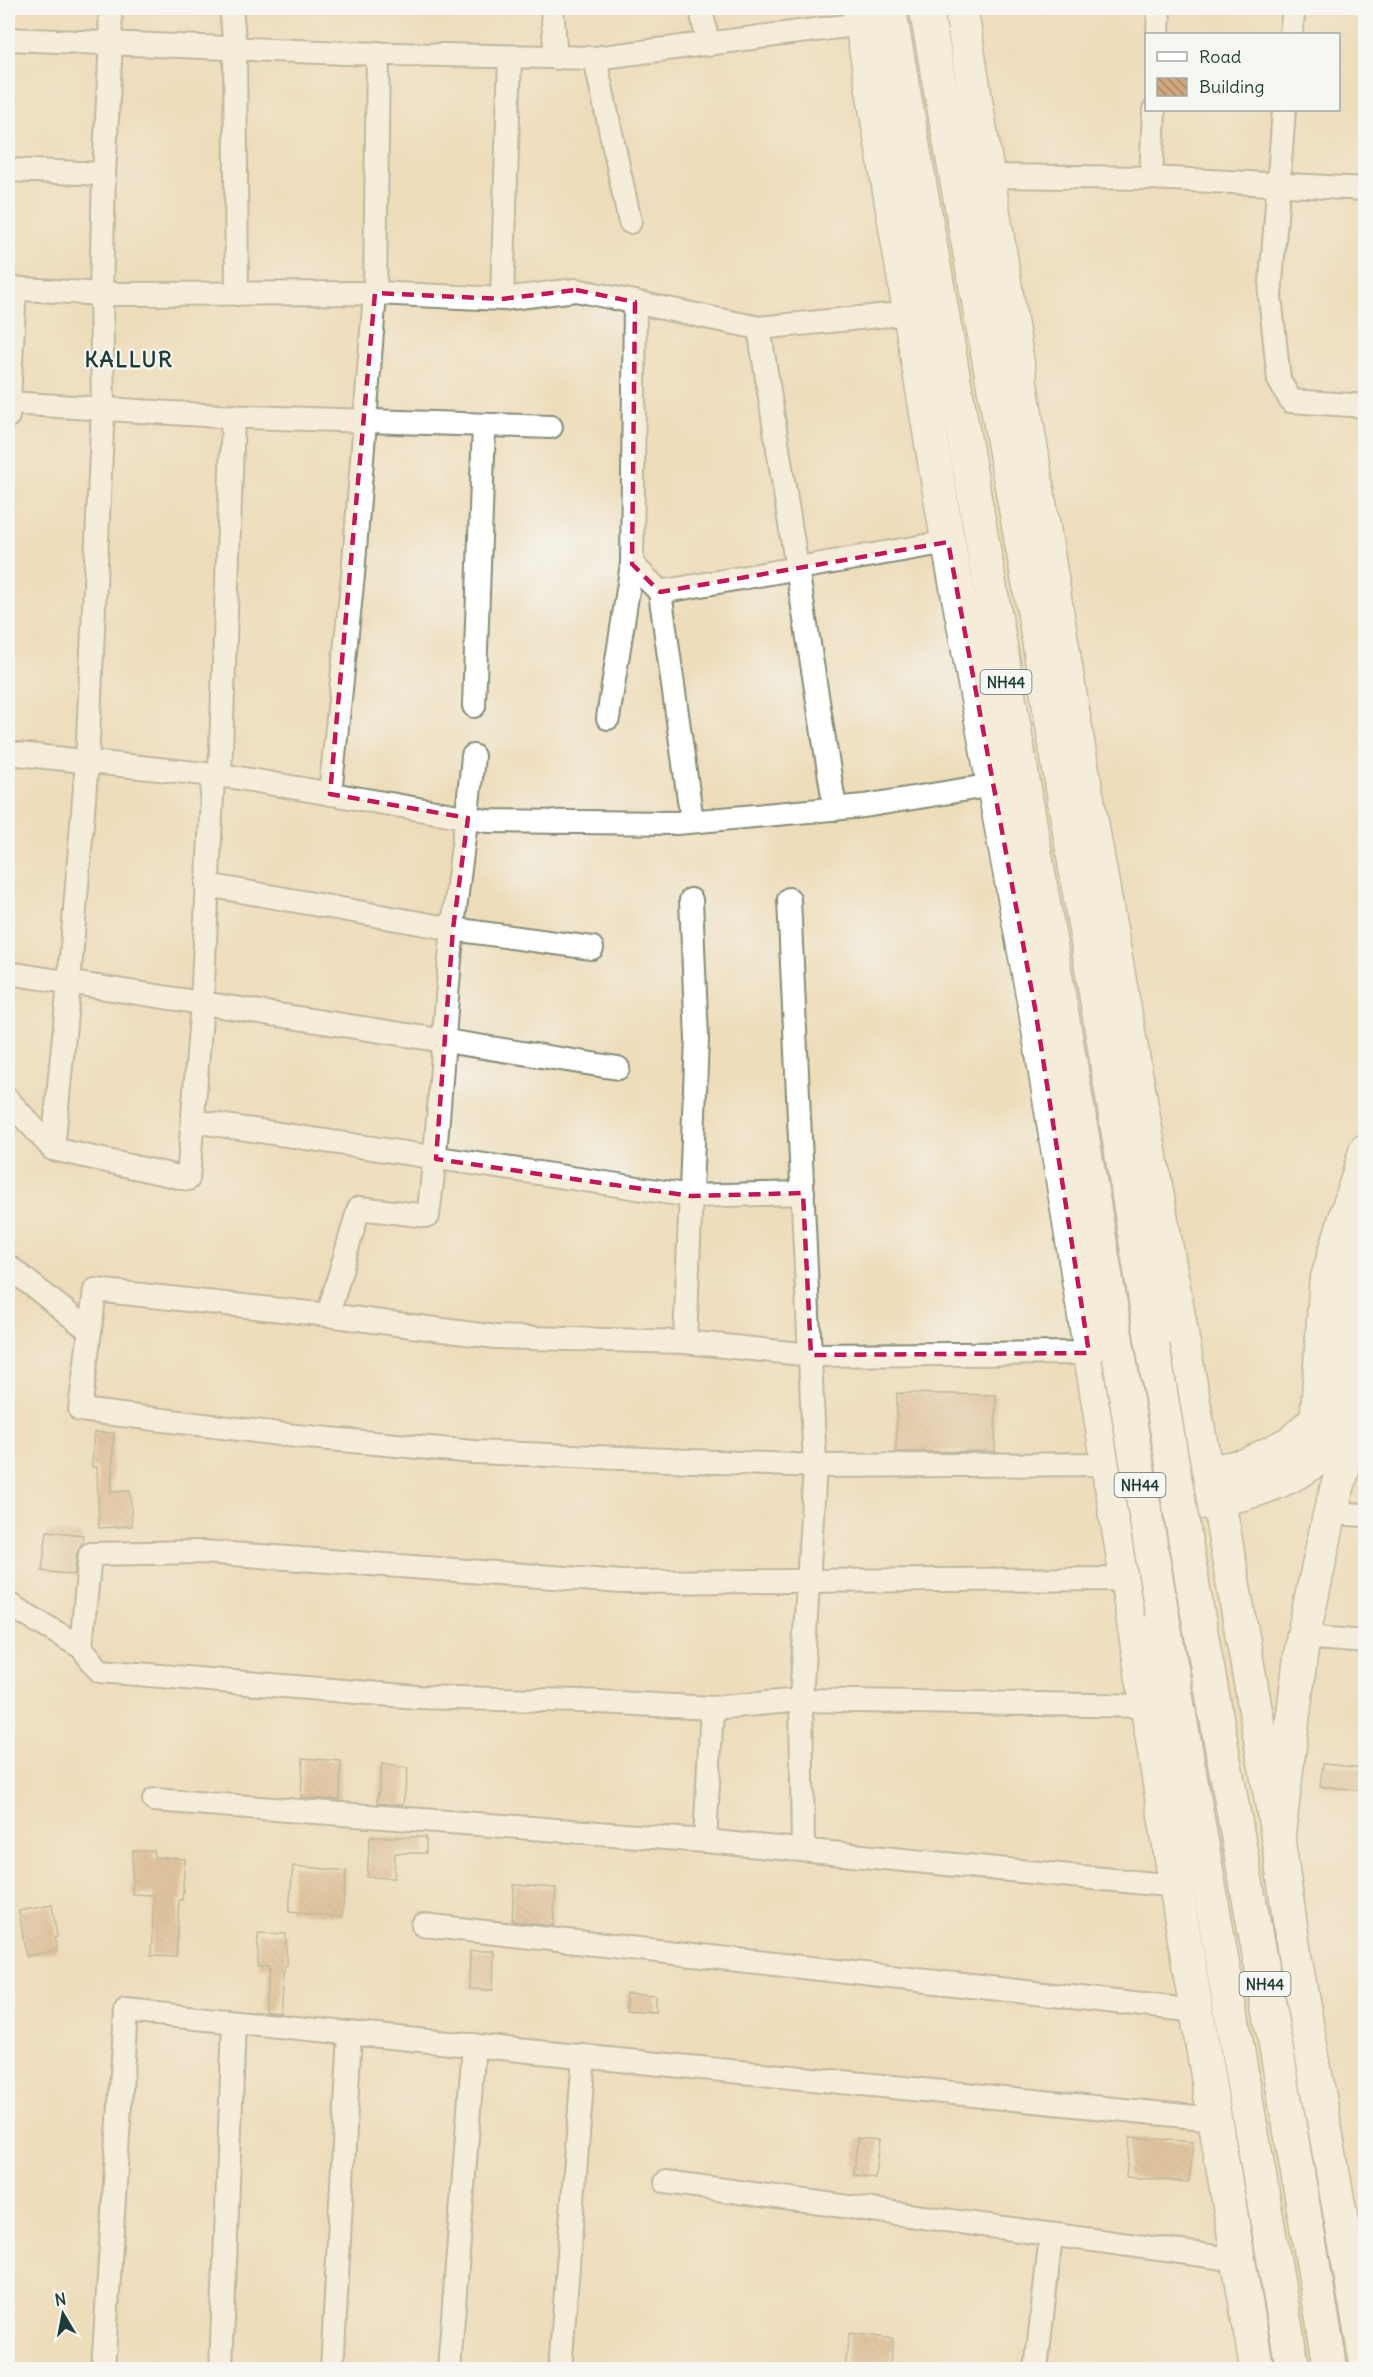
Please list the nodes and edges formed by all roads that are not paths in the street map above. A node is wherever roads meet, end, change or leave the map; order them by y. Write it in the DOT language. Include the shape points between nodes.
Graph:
graph roads {
  1 [pos="110,8"];
  2 [pos="231,8"];
  3 [pos="552,8"];
  4 [pos="701,8"];
  5 [pos="926,8"];
  6 [pos="961,8"];
  7 [pos="1159,8"];
  8 [pos="1294,8"];
  9 [pos="870,13"];
  10 [pos="1158,33"];
  11 [pos="1291,33"];
  12 [pos="8,39"];
  13 [pos="111,42"];
  14 [pos="708,45"];
  15 [pos="235,48"];
  16 [pos="378,53"];
  17 [pos="510,57"];
  18 [pos="556,58"];
  19 [pos="595,58"];
  20 [pos="1154,111"];
  21 [pos="1284,111"];
  22 [pos="8,170"];
  23 [pos="104,174"];
  24 [pos="988,176"];
  25 [pos="1151,178"];
  26 [pos="1277,184"];
  27 [pos="1365,189"];
  28 [pos="630,222"];
  29 [pos="11,289"];
  30 [pos="375,293"];
  31 [pos="101,294"];
  32 [pos="237,294"];
  33 [pos="502,300"];
  34 [pos="635,302"];
  35 [pos="910,313"];
  36 [pos="759,328"];
  37 [pos="1365,406"];
  38 [pos="103,408"];
  39 [pos="8,410"];
  40 [pos="233,417"];
  41 [pos="365,421"];
  42 [pos="484,425"];
  43 [pos="551,427"];
  44 [pos="948,543"];
  45 [pos="632,564"];
  46 [pos="796,569"];
  47 [pos="660,592"];
  48 [pos="474,706"];
  49 [pos="608,718"];
  50 [pos="8,753"];
  51 [pos="473,756"];
  52 [pos="87,762"];
  53 [pos="217,775"];
  54 [pos="993,785"];
  55 [pos="330,794"];
  56 [pos="835,809"];
  57 [pos="468,818"];
  58 [pos="692,821"];
  59 [pos="207,885"];
  60 [pos="789,899"];
  61 [pos="691,900"];
  62 [pos="453,929"];
  63 [pos="592,948"];
  64 [pos="8,973"];
  65 [pos="69,983"];
  66 [pos="202,1003"];
  67 [pos="445,1040"];
  68 [pos="618,1068"];
  69 [pos="8,1100"];
  70 [pos="193,1121"];
  71 [pos="53,1149"];
  72 [pos="1365,1150"];
  73 [pos="436,1158"];
  74 [pos="803,1193"];
  75 [pos="691,1196"];
  76 [pos="1365,1237"];
  77 [pos="8,1266"];
  78 [pos="328,1315"];
  79 [pos="90,1331"];
  80 [pos="685,1342"];
  81 [pos="811,1355"];
  82 [pos="1104,1355"];
  83 [pos="1365,1356"];
  84 [pos="1349,1408"];
  85 [pos="815,1466"];
  86 [pos="1108,1472"];
  87 [pos="1212,1485"];
  88 [pos="1330,1513"];
  89 [pos="1115,1514"];
  90 [pos="1365,1515"];
  91 [pos="1126,1579"];
  92 [pos="808,1581"];
  93 [pos="8,1604"];
  94 [pos="1303,1638"];
  95 [pos="1365,1642"];
  96 [pos="81,1647"];
  97 [pos="801,1700"];
  98 [pos="1146,1706"];
  99 [pos="712,1708"];
  100 [pos="154,1800"];
  101 [pos="1278,1838"];
  102 [pos="705,1841"];
  103 [pos="803,1850"];
  104 [pos="1176,1886"];
  105 [pos="423,1925"];
  106 [pos="1197,2011"];
  107 [pos="234,2022"];
  108 [pos="350,2033"];
  109 [pos="474,2045"];
  110 [pos="584,2056"];
  111 [pos="1215,2119"];
  112 [pos="666,2182"];
  113 [pos="1051,2235"];
  114 [pos="1239,2260"];
  115 [pos="1365,2361"];
  116 [pos="103,2370"];
  117 [pos="221,2370"];
  118 [pos="332,2370"];
  119 [pos="449,2370"];
  120 [pos="560,2370"];
  121 [pos="1036,2370"];
  122 [pos="1257,2370"];
  123 [pos="1293,2370"];
  124 [pos="1331,2370"];
  1 -- 13 [label="street"];
  2 -- 15 [label="street"];
  3 -- 18 [label="street"];
  4 -- 14 [label="street"];
  5 -- 124 [label="main road, NH44, bridge" via="1034,612 1195,1599"];
  6 -- 24 [label="main road"];
  7 -- 10 [label="street"];
  8 -- 11 [label="street"];
  9 -- 14 [label="street"];
  9 -- 35 [label="main road"];
  9 -- 82 [label="main road, NH44" via="1003,661"];
  12 -- 13 [label="street"];
  13 -- 15 [label="street"];
  13 -- 23 [label="street"];
  14 -- 19 [label="street"];
  15 -- 16 [label="street"];
  15 -- 32 [label="street"];
  16 -- 17 [label="street"];
  16 -- 30 [label="street"];
  17 -- 18 [label="street"];
  17 -- 33 [label="street"];
  18 -- 19 [label="street"];
  19 -- 28 [label="street"];
  20 -- 25 [label="street"];
  21 -- 26 [label="street"];
  22 -- 23 [label="street"];
  23 -- 31 [label="street"];
  24 -- 25 [label="street"];
  24 -- 87 [label="main road" via="1078,745"];
  25 -- 26 [label="street"];
  26 -- 27 [label="street"];
  26 -- 37 [label="street" via="1270,296 1279,380 1291,401"];
  29 -- 31 [label="street"];
  29 -- 39 [label="street"];
  30 -- 32 [label="street"];
  30 -- 33 [label="street"];
  30 -- 41 [label="street"];
  31 -- 32 [label="street"];
  31 -- 38 [label="street"];
  33 -- 34 [label="street" via="576,290"];
  34 -- 36 [label="street"];
  34 -- 45 [label="street"];
  35 -- 36 [label="street"];
  35 -- 44 [label="main road"];
  36 -- 46 [label="street"];
  38 -- 39 [label="street"];
  38 -- 40 [label="street"];
  38 -- 52 [label="street"];
  40 -- 41 [label="street"];
  40 -- 53 [label="street"];
  41 -- 42 [label="street"];
  41 -- 55 [label="street"];
  42 -- 43 [label="street"];
  42 -- 48 [label="street"];
  44 -- 46 [label="street"];
  44 -- 54 [label="main road"];
  45 -- 47 [label="street"];
  45 -- 49 [label="street"];
  46 -- 47 [label="street"];
  46 -- 56 [label="street"];
  47 -- 58 [label="street"];
  50 -- 52 [label="street"];
  51 -- 57 [label="street"];
  52 -- 53 [label="street"];
  52 -- 65 [label="street"];
  53 -- 55 [label="street"];
  53 -- 59 [label="street"];
  54 -- 56 [label="street"];
  54 -- 82 [label="main road"];
  55 -- 57 [label="street"];
  56 -- 58 [label="street"];
  57 -- 58 [label="street"];
  57 -- 62 [label="street"];
  59 -- 62 [label="street"];
  59 -- 66 [label="street"];
  60 -- 74 [label="street"];
  61 -- 75 [label="street" via="697,1039"];
  62 -- 63 [label="street"];
  62 -- 67 [label="street"];
  64 -- 65 [label="street"];
  65 -- 66 [label="street"];
  65 -- 71 [label="street"];
  66 -- 67 [label="street"];
  66 -- 70 [label="street"];
  67 -- 68 [label="street"];
  67 -- 73 [label="street"];
  69 -- 71 [label="street"];
  70 -- 71 [label="street" via="188,1179"];
  70 -- 73 [label="street"];
  72 -- 84 [label="main road" via="1326,1283"];
  73 -- 75 [label="street"];
  73 -- 78 [label="street" via="428,1216 359,1208"];
  74 -- 75 [label="street"];
  74 -- 81 [label="street"];
  75 -- 80 [label="street"];
  76 -- 84 [label="main road" via="1354,1276"];
  77 -- 79 [label="street"];
  78 -- 79 [label="street" via="95,1290"];
  78 -- 80 [label="street" via="496,1337"];
  79 -- 85 [label="street" via="80,1410 474,1452"];
  80 -- 81 [label="street"];
  81 -- 82 [label="street"];
  81 -- 85 [label="street"];
  82 -- 86 [label="main road"];
  82 -- 123 [label="main road, NH44, bridge" via="1162,1614"];
  83 -- 84 [label="main road"];
  84 -- 87 [label="main road"];
  84 -- 88 [label="main road"];
  85 -- 86 [label="street"];
  85 -- 92 [label="street"];
  86 -- 87 [label="main road"];
  86 -- 89 [label="main road"];
  87 -- 89 [label="main road"];
  87 -- 101 [label="main road"];
  88 -- 90 [label="street"];
  88 -- 94 [label="main road"];
  89 -- 91 [label="main road"];
  91 -- 92 [label="street"];
  91 -- 98 [label="main road"];
  92 -- 96 [label="street" via="622,1582 202,1552 90,1554"];
  92 -- 97 [label="street"];
  93 -- 96 [label="street"];
  94 -- 95 [label="street"];
  94 -- 101 [label="main road"];
  96 -- 99 [label="street" via="100,1671 417,1697"];
  97 -- 98 [label="street"];
  97 -- 99 [label="street"];
  97 -- 103 [label="street"];
  98 -- 104 [label="main road"];
  99 -- 102 [label="street"];
  100 -- 102 [label="street"];
  101 -- 115 [label="main road"];
  102 -- 103 [label="street"];
  103 -- 104 [label="street"];
  104 -- 106 [label="main road"];
  105 -- 106 [label="street"];
  106 -- 111 [label="main road"];
  107 -- 108 [label="street"];
  107 -- 116 [label="street" via="126,2011"];
  107 -- 117 [label="street"];
  108 -- 109 [label="street"];
  108 -- 118 [label="street"];
  109 -- 110 [label="street"];
  109 -- 119 [label="street"];
  110 -- 111 [label="street"];
  110 -- 120 [label="street"];
  111 -- 114 [label="main road"];
  112 -- 113 [label="street"];
  113 -- 114 [label="street"];
  113 -- 121 [label="street"];
  114 -- 122 [label="main road"];
}
